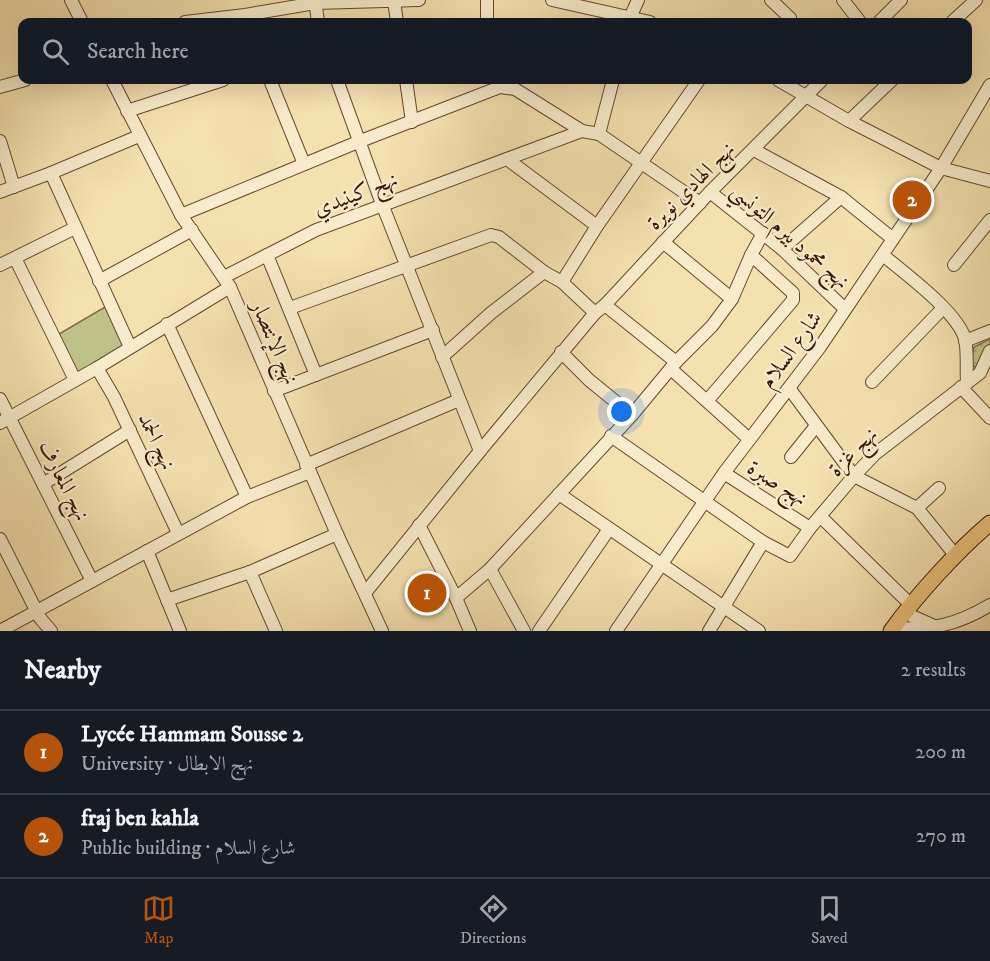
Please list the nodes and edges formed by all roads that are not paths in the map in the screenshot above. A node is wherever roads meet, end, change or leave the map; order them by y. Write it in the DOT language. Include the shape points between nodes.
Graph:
graph roads {
  1 [pos="71,0"];
  2 [pos="419,0"];
  3 [pos="487,0"];
  4 [pos="552,0"];
  5 [pos="638,0"];
  6 [pos="771,0"];
  7 [pos="843,0"];
  8 [pos="901,0"];
  9 [pos="976,0"];
  10 [pos="394,1"];
  11 [pos="315,2"];
  12 [pos="80,18"];
  13 [pos="251,18"];
  14 [pos="317,18"];
  15 [pos="396,18"];
  16 [pos="487,18"];
  17 [pos="621,18"];
  18 [pos="630,18"];
  19 [pos="790,18"];
  20 [pos="857,18"];
  21 [pos="883,18"];
  22 [pos="956,18"];
  23 [pos="18,82"];
  24 [pos="114,84"];
  25 [pos="211,84"];
  26 [pos="272,84"];
  27 [pos="338,84"];
  28 [pos="407,84"];
  29 [pos="612,84"];
  30 [pos="696,84"];
  31 [pos="785,84"];
  32 [pos="818,84"];
  33 [pos="888,84"];
  34 [pos="990,85"];
  35 [pos="485,86"];
  36 [pos="0,87"];
  37 [pos="806,96"];
  38 [pos="127,111"];
  39 [pos="849,121"];
  40 [pos="412,122"];
  41 [pos="582,131"];
  42 [pos="599,134"];
  43 [pos="139,136"];
  44 [pos="0,141"];
  45 [pos="358,142"];
  46 [pos="754,150"];
  47 [pos="507,159"];
  48 [pos="304,164"];
  49 [pos="642,164"];
  50 [pos="940,168"];
  51 [pos="51,173"];
  52 [pos="990,181"];
  53 [pos="14,187"];
  54 [pos="0,192"];
  55 [pos="710,192"];
  56 [pos="841,197"];
  57 [pos="700,203"];
  58 [pos="382,204"];
  59 [pos="181,216"];
  60 [pos="990,220"];
  61 [pos="597,226"];
  62 [pos="75,228"];
  63 [pos="192,230"];
  64 [pos="763,233"];
  65 [pos="893,239"];
  66 [pos="663,242"];
  67 [pos="782,249"];
  68 [pos="267,255"];
  69 [pos="751,255"];
  70 [pos="883,255"];
  71 [pos="15,258"];
  72 [pos="406,264"];
  73 [pos="0,265"];
  74 [pos="954,265"];
  75 [pos="544,272"];
  76 [pos="99,281"];
  77 [pos="227,282"];
  78 [pos="562,282"];
  79 [pos="732,299"];
  80 [pos="290,308"];
  81 [pos="943,308"];
  82 [pos="600,309"];
  83 [pos="844,309"];
  84 [pos="167,324"];
  85 [pos="433,330"];
  86 [pos="990,331"];
  87 [pos="965,341"];
  88 [pos="130,347"];
  89 [pos="990,351"];
  90 [pos="561,352"];
  91 [pos="442,357"];
  92 [pos="674,366"];
  93 [pos="98,368"];
  94 [pos="316,375"];
  95 [pos="75,380"];
  96 [pos="872,382"];
  97 [pos="964,384"];
  98 [pos="789,388"];
  99 [pos="274,391"];
  100 [pos="0,399"];
  101 [pos="459,400"];
  102 [pos="707,401"];
  103 [pos="632,415"];
  104 [pos="990,418"];
  105 [pos="4,420"];
  106 [pos="816,426"];
  107 [pos="130,430"];
  108 [pos="611,435"];
  109 [pos="749,439"];
  110 [pos="480,452"];
  111 [pos="791,457"];
  112 [pos="308,468"];
  113 [pos="724,473"];
  114 [pos="854,476"];
  115 [pos="43,484"];
  116 [pos="939,488"];
  117 [pos="559,494"];
  118 [pos="247,496"];
  119 [pos="704,502"];
  120 [pos="917,508"];
  121 [pos="821,517"];
  122 [pos="990,523"];
  123 [pos="419,525"];
  124 [pos="810,528"];
  125 [pos="609,529"];
  126 [pos="178,533"];
  127 [pos="337,534"];
  128 [pos="0,539"];
  129 [pos="763,542"];
  130 [pos="147,551"];
  131 [pos="956,556"];
  132 [pos="663,564"];
  133 [pos="490,569"];
  134 [pos="250,572"];
  135 [pos="92,581"];
  136 [pos="365,593"];
  137 [pos="456,598"];
  138 [pos="167,600"];
  139 [pos="990,605"];
  140 [pos="724,607"];
  141 [pos="908,609"];
  142 [pos="36,611"];
  143 [pos="271,619"];
  144 [pos="931,629"];
  145 [pos="620,630"];
  146 [pos="892,630"];
  147 [pos="0,631"];
  148 [pos="51,631"];
  149 [pos="180,631"];
  150 [pos="264,631"];
  151 [pos="276,631"];
  152 [pos="382,631"];
  153 [pos="470,631"];
  154 [pos="524,631"];
  155 [pos="539,631"];
  156 [pos="709,631"];
  157 [pos="759,631"];
  1 -- 12 [label="street"];
  2 -- 10 [label="street"];
  3 -- 16 [label="street"];
  4 -- 17 [label="street"];
  5 -- 18 [label="street"];
  6 -- 19 [label="street"];
  7 -- 20 [label="street"];
  8 -- 21 [label="street"];
  9 -- 22 [label="street"];
  10 -- 11 [label="street"];
  10 -- 15 [label="street"];
  11 -- 13 [label="street"];
  11 -- 14 [label="street"];
  23 -- 36 [label="street"];
  24 -- 38 [label="street, نهج الإنتصار"];
  25 -- 38 [label="street"];
  26 -- 48 [label="street"];
  27 -- 45 [label="street"];
  28 -- 40 [label="street"];
  29 -- 42 [label="street"];
  30 -- 49 [label="street"];
  31 -- 37 [label="street"];
  32 -- 37 [label="street, نهج الهادي نويرة"];
  33 -- 39 [label="street"];
  34 -- 50 [label="street, شارع السلام"];
  35 -- 40 [label="street"];
  35 -- 41 [label="street" via="515,89"];
  37 -- 39 [label="street"];
  37 -- 46 [label="street, نهج الهادي نويرة"];
  38 -- 43 [label="street, نهج الإنتصار"];
  39 -- 50 [label="street"];
  40 -- 45 [label="street"];
  41 -- 42 [label="street"];
  41 -- 47 [label="street, نهج كينيدي"];
  42 -- 49 [label="street"];
  43 -- 51 [label="street"];
  43 -- 59 [label="street, نهج الإنتصار"];
  44 -- 53 [label="street"];
  45 -- 48 [label="street"];
  45 -- 58 [label="street"];
  46 -- 55 [label="street, نهج الهادي نويرة"];
  46 -- 56 [label="street"];
  47 -- 58 [label="street, نهج كينيدي"];
  47 -- 61 [label="street"];
  48 -- 59 [label="street"];
  49 -- 57 [label="street"];
  49 -- 61 [label="street"];
  50 -- 52 [label="street"];
  50 -- 65 [label="street, شارع السلام"];
  51 -- 53 [label="street"];
  51 -- 62 [label="street"];
  53 -- 54 [label="street"];
  55 -- 57 [label="street, نهج الهادي نويرة"];
  55 -- 64 [label="street, نهج محمود بيرم التونسي"];
  56 -- 65 [label="street"];
  56 -- 67 [label="street"];
  57 -- 66 [label="street, نهج الهادي نويرة"];
  58 -- 68 [label="street, نهج كينيدي"];
  58 -- 72 [label="street"];
  59 -- 63 [label="street, نهج الإنتصار"];
  60 -- 74 [label="street"];
  61 -- 78 [label="street"];
  62 -- 71 [label="street"];
  62 -- 76 [label="street"];
  63 -- 76 [label="street"];
  63 -- 77 [label="street, نهج الإنتصار"];
  64 -- 67 [label="street, نهج محمود بيرم التونسي"];
  64 -- 69 [label="street"];
  65 -- 70 [label="street, شارع السلام"];
  66 -- 79 [label="street"];
  66 -- 82 [label="street, نهج الهادي نويرة"];
  67 -- 83 [label="street, نهج محمود بيرم التونسي"];
  68 -- 77 [label="street, نهج كينيدي"];
  68 -- 80 [label="street"];
  69 -- 79 [label="street"];
  69 -- 102 [label="street" via="793,293 793,300"];
  70 -- 81 [label="street"];
  70 -- 83 [label="street, شارع السلام"];
  71 -- 73 [label="street"];
  71 -- 95 [label="street"];
  72 -- 75 [label="street" via="491,235"];
  72 -- 80 [label="street"];
  72 -- 85 [label="street"];
  75 -- 78 [label="street"];
  75 -- 91 [label="street"];
  76 -- 88 [label="street"];
  77 -- 84 [label="street, نهج كينيدي"];
  77 -- 99 [label="street, نهج الإنتصار"];
  78 -- 82 [label="street"];
  79 -- 92 [label="street"];
  80 -- 94 [label="street"];
  81 -- 87 [label="street" via="957,323"];
  81 -- 96 [label="street"];
  82 -- 90 [label="street, نهج الهادي نويرة"];
  82 -- 92 [label="street"];
  83 -- 98 [label="street, شارع السلام"];
  84 -- 88 [label="street, نهج كينيدي"];
  84 -- 118 [label="street"];
  85 -- 91 [label="street"];
  85 -- 94 [label="street"];
  86 -- 87 [label="street"];
  87 -- 97 [label="street"];
  88 -- 93 [label="street, نهج كينيدي"];
  89 -- 97 [label="street, نهج غزة" via="980,373"];
  90 -- 103 [label="street" via="588,380"];
  90 -- 110 [label="street, نهج الهادي نويرة"];
  91 -- 101 [label="street"];
  92 -- 102 [label="street"];
  92 -- 103 [label="street"];
  93 -- 95 [label="street, نهج كينيدي"];
  93 -- 107 [label="street, نهج الحمد"];
  94 -- 99 [label="street"];
  95 -- 105 [label="street, نهج كينيدي"];
  97 -- 104 [label="street"];
  97 -- 114 [label="street, نهج غزة" via="893,439"];
  98 -- 106 [label="street"];
  98 -- 109 [label="street, شارع السلام"];
  99 -- 112 [label="street, نهج الإنتصار"];
  100 -- 105 [label="street, نهج المعارف"];
  101 -- 110 [label="street"];
  101 -- 112 [label="street"];
  102 -- 109 [label="street"];
  103 -- 108 [label="street"];
  105 -- 115 [label="street, نهج المعارف"];
  106 -- 111 [label="street"];
  106 -- 114 [label="street"];
  107 -- 115 [label="street"];
  107 -- 126 [label="street, نهج الحمد"];
  108 -- 117 [label="street"];
  108 -- 119 [label="street"];
  109 -- 113 [label="street, شارع السلام"];
  110 -- 123 [label="street, نهج الهادي نويرة"];
  112 -- 118 [label="street"];
  112 -- 127 [label="street, نهج الإنتصار"];
  113 -- 119 [label="street, شارع السلام"];
  113 -- 124 [label="street, نهج صبرة"];
  114 -- 120 [label="street"];
  114 -- 121 [label="street, نهج غزة"];
  115 -- 135 [label="street, نهج المعارف"];
  116 -- 120 [label="street"];
  117 -- 125 [label="street"];
  117 -- 133 [label="street"];
  118 -- 126 [label="street"];
  119 -- 129 [label="street"];
  119 -- 132 [label="street, شارع السلام"];
  120 -- 131 [label="street"];
  121 -- 124 [label="street, نهج غزة"];
  121 -- 141 [label="street"];
  122 -- 131 [label="main road"];
  123 -- 136 [label="street"];
  123 -- 137 [label="street"];
  124 -- 129 [label="street, نهج غزة" via="790,556"];
  125 -- 132 [label="street"];
  125 -- 155 [label="street"];
  126 -- 130 [label="street"];
  127 -- 134 [label="street"];
  127 -- 136 [label="street, نهج الإنتصار"];
  128 -- 142 [label="street"];
  129 -- 140 [label="street"];
  130 -- 135 [label="street"];
  130 -- 138 [label="street"];
  131 -- 141 [label="main road"];
  132 -- 140 [label="street"];
  132 -- 145 [label="street, شارع السلام"];
  133 -- 137 [label="street"];
  133 -- 154 [label="street"];
  134 -- 138 [label="street"];
  134 -- 143 [label="street"];
  135 -- 142 [label="street"];
  136 -- 152 [label="street, نهج الإنتصار"];
  137 -- 153 [label="street"];
  138 -- 149 [label="street"];
  139 -- 144 [label="street" via="969,618"];
  140 -- 156 [label="street"];
  140 -- 157 [label="street"];
  141 -- 144 [label="street"];
  141 -- 146 [label="main road"];
  142 -- 147 [label="street"];
  142 -- 148 [label="street"];
  143 -- 150 [label="street"];
  143 -- 151 [label="street"];
  144 -- 146 [label="street"];
}
